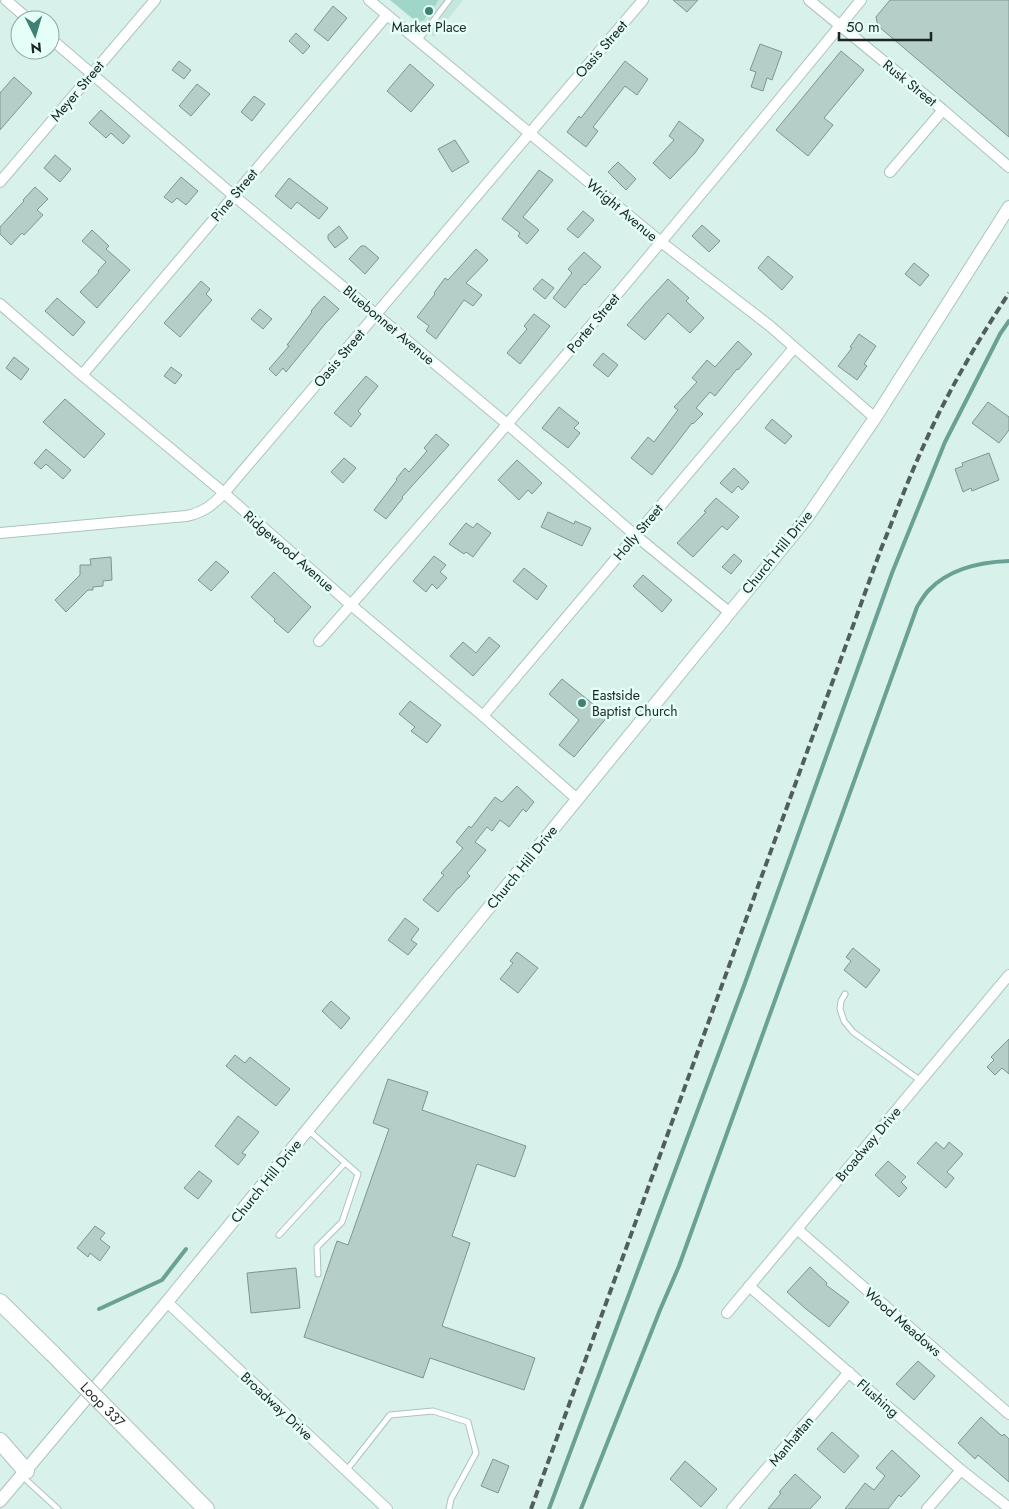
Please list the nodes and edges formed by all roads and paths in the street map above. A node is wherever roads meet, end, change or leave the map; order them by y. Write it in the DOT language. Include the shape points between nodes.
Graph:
graph roads {
  1 [pos="6,0"];
  2 [pos="155,0"];
  3 [pos="369,0"];
  4 [pos="449,0"];
  5 [pos="643,0"];
  6 [pos="809,0"];
  7 [pos="860,0"];
  8 [pos="18,10"];
  9 [pos="387,15"];
  10 [pos="840,25"];
  11 [pos="418,41"];
  12 [pos="60,47"];
  13 [pos="92,74"];
  14 [pos="943,110"];
  15 [pos="529,133"];
  16 [pos="1009,167"];
  17 [pos="890,172"];
  18 [pos="0,182"];
  19 [pos="234,195"];
  20 [pos="1009,207"];
  21 [pos="661,242"];
  22 [pos="0,304"];
  23 [pos="376,314"];
  24 [pos="794,348"];
  25 [pos="82,374"];
  26 [pos="875,418"];
  27 [pos="507,424"];
  28 [pos="224,493"];
  29 [pos="0,532"];
  30 [pos="635,535"];
  31 [pos="351,605"];
  32 [pos="729,612"];
  33 [pos="319,641"];
  34 [pos="482,716"];
  35 [pos="577,799"];
  36 [pos="1009,975"];
  37 [pos="845,994"];
  38 [pos="920,1081"];
  39 [pos="308,1130"];
  40 [pos="346,1163"];
  41 [pos="797,1229"];
  42 [pos="278,1235"];
  43 [pos="318,1274"];
  44 [pos="749,1286"];
  45 [pos="0,1302"];
  46 [pos="167,1302"];
  47 [pos="726,1313"];
  48 [pos="849,1372"];
  49 [pos="1009,1414"];
  50 [pos="0,1440"];
  51 [pos="961,1470"];
  52 [pos="346,1471"];
  53 [pos="24,1473"];
  54 [pos="0,1501"];
  55 [pos="1009,1508"];
  56 [pos="58,1509"];
  57 [pos="206,1509"];
  58 [pos="387,1509"];
  59 [pos="449,1509"];
  60 [pos="732,1509"];
  61 [pos="927,1509"];
  1 -- 8 [label="street"];
  2 -- 13 [label="street, Meyer Street"];
  3 -- 9 [label="street, Wright Avenue"];
  4 -- 11 [label="lane"];
  5 -- 15 [label="street, Oasis Street"];
  6 -- 10 [label="street, Rusk Street"];
  7 -- 10 [label="street, Porter Street"];
  9 -- 11 [label="street, Wright Avenue"];
  9 -- 19 [label="street, Pine Street"];
  10 -- 14 [label="street, Rusk Street"];
  10 -- 21 [label="street, Porter Street"];
  11 -- 15 [label="street, Wright Avenue"];
  12 -- 13 [label="street, Bluebonnet Avenue"];
  13 -- 18 [label="street, Meyer Street"];
  13 -- 19 [label="street, Bluebonnet Avenue"];
  14 -- 16 [label="street, Rusk Street"];
  14 -- 17 [label="street"];
  15 -- 21 [label="street, Wright Avenue"];
  15 -- 23 [label="street, Oasis Street"];
  19 -- 23 [label="street, Bluebonnet Avenue"];
  19 -- 25 [label="street, Pine Street"];
  20 -- 26 [label="street, Church Hill Drive"];
  21 -- 24 [label="street, Wright Avenue"];
  21 -- 27 [label="street, Porter Street"];
  22 -- 25 [label="street, Ridgewood Avenue"];
  23 -- 27 [label="street, Bluebonnet Avenue"];
  23 -- 28 [label="street, Oasis Street"];
  24 -- 26 [label="street, Wright Avenue"];
  24 -- 30 [label="street, Holly Street"];
  25 -- 28 [label="street, Ridgewood Avenue"];
  26 -- 32 [label="street, Church Hill Drive" via="806,519"];
  27 -- 30 [label="street, Bluebonnet Avenue"];
  27 -- 31 [label="street, Porter Street"];
  28 -- 29 [label="street, Oasis Street" via="209,508 186,516"];
  28 -- 31 [label="street, Ridgewood Avenue"];
  30 -- 32 [label="street, Bluebonnet Avenue"];
  30 -- 34 [label="street, Holly Street"];
  31 -- 33 [label="street, Porter Street"];
  31 -- 34 [label="street, Ridgewood Avenue"];
  32 -- 35 [label="street, Church Hill Drive"];
  34 -- 35 [label="street, Ridgewood Avenue"];
  35 -- 39 [label="street, Church Hill Drive"];
  36 -- 38 [label="street, Broadway Drive"];
  37 -- 38 [label="lane" via="840,1009 853,1032"];
  38 -- 41 [label="street, Broadway Drive"];
  39 -- 40 [label="lane"];
  39 -- 46 [label="street, Church Hill Drive"];
  40 -- 42 [label="lane"];
  40 -- 43 [label="lane" via="358,1174 342,1222 317,1247"];
  41 -- 44 [label="street, Broadway Drive"];
  41 -- 49 [label="street, Wood Meadows"];
  44 -- 47 [label="street, Broadway Drive"];
  44 -- 48 [label="street, Flushing"];
  45 -- 57 [label="main road, Loop 337, bridge"];
  46 -- 52 [label="street, Broadway Drive"];
  46 -- 53 [label="street, Church Hill Drive"];
  48 -- 51 [label="street, Flushing"];
  48 -- 60 [label="street, Manhattan"];
  50 -- 53 [label="main road"];
  51 -- 55 [label="street, Flushing"];
  51 -- 61 [label="street"];
  52 -- 58 [label="street, Broadway Drive"];
  52 -- 59 [label="lane" via="390,1415 433,1411 468,1422 476,1453 451,1499"];
  53 -- 54 [label="street, Church Hill Drive"];
  53 -- 56 [label="lane"];
}
